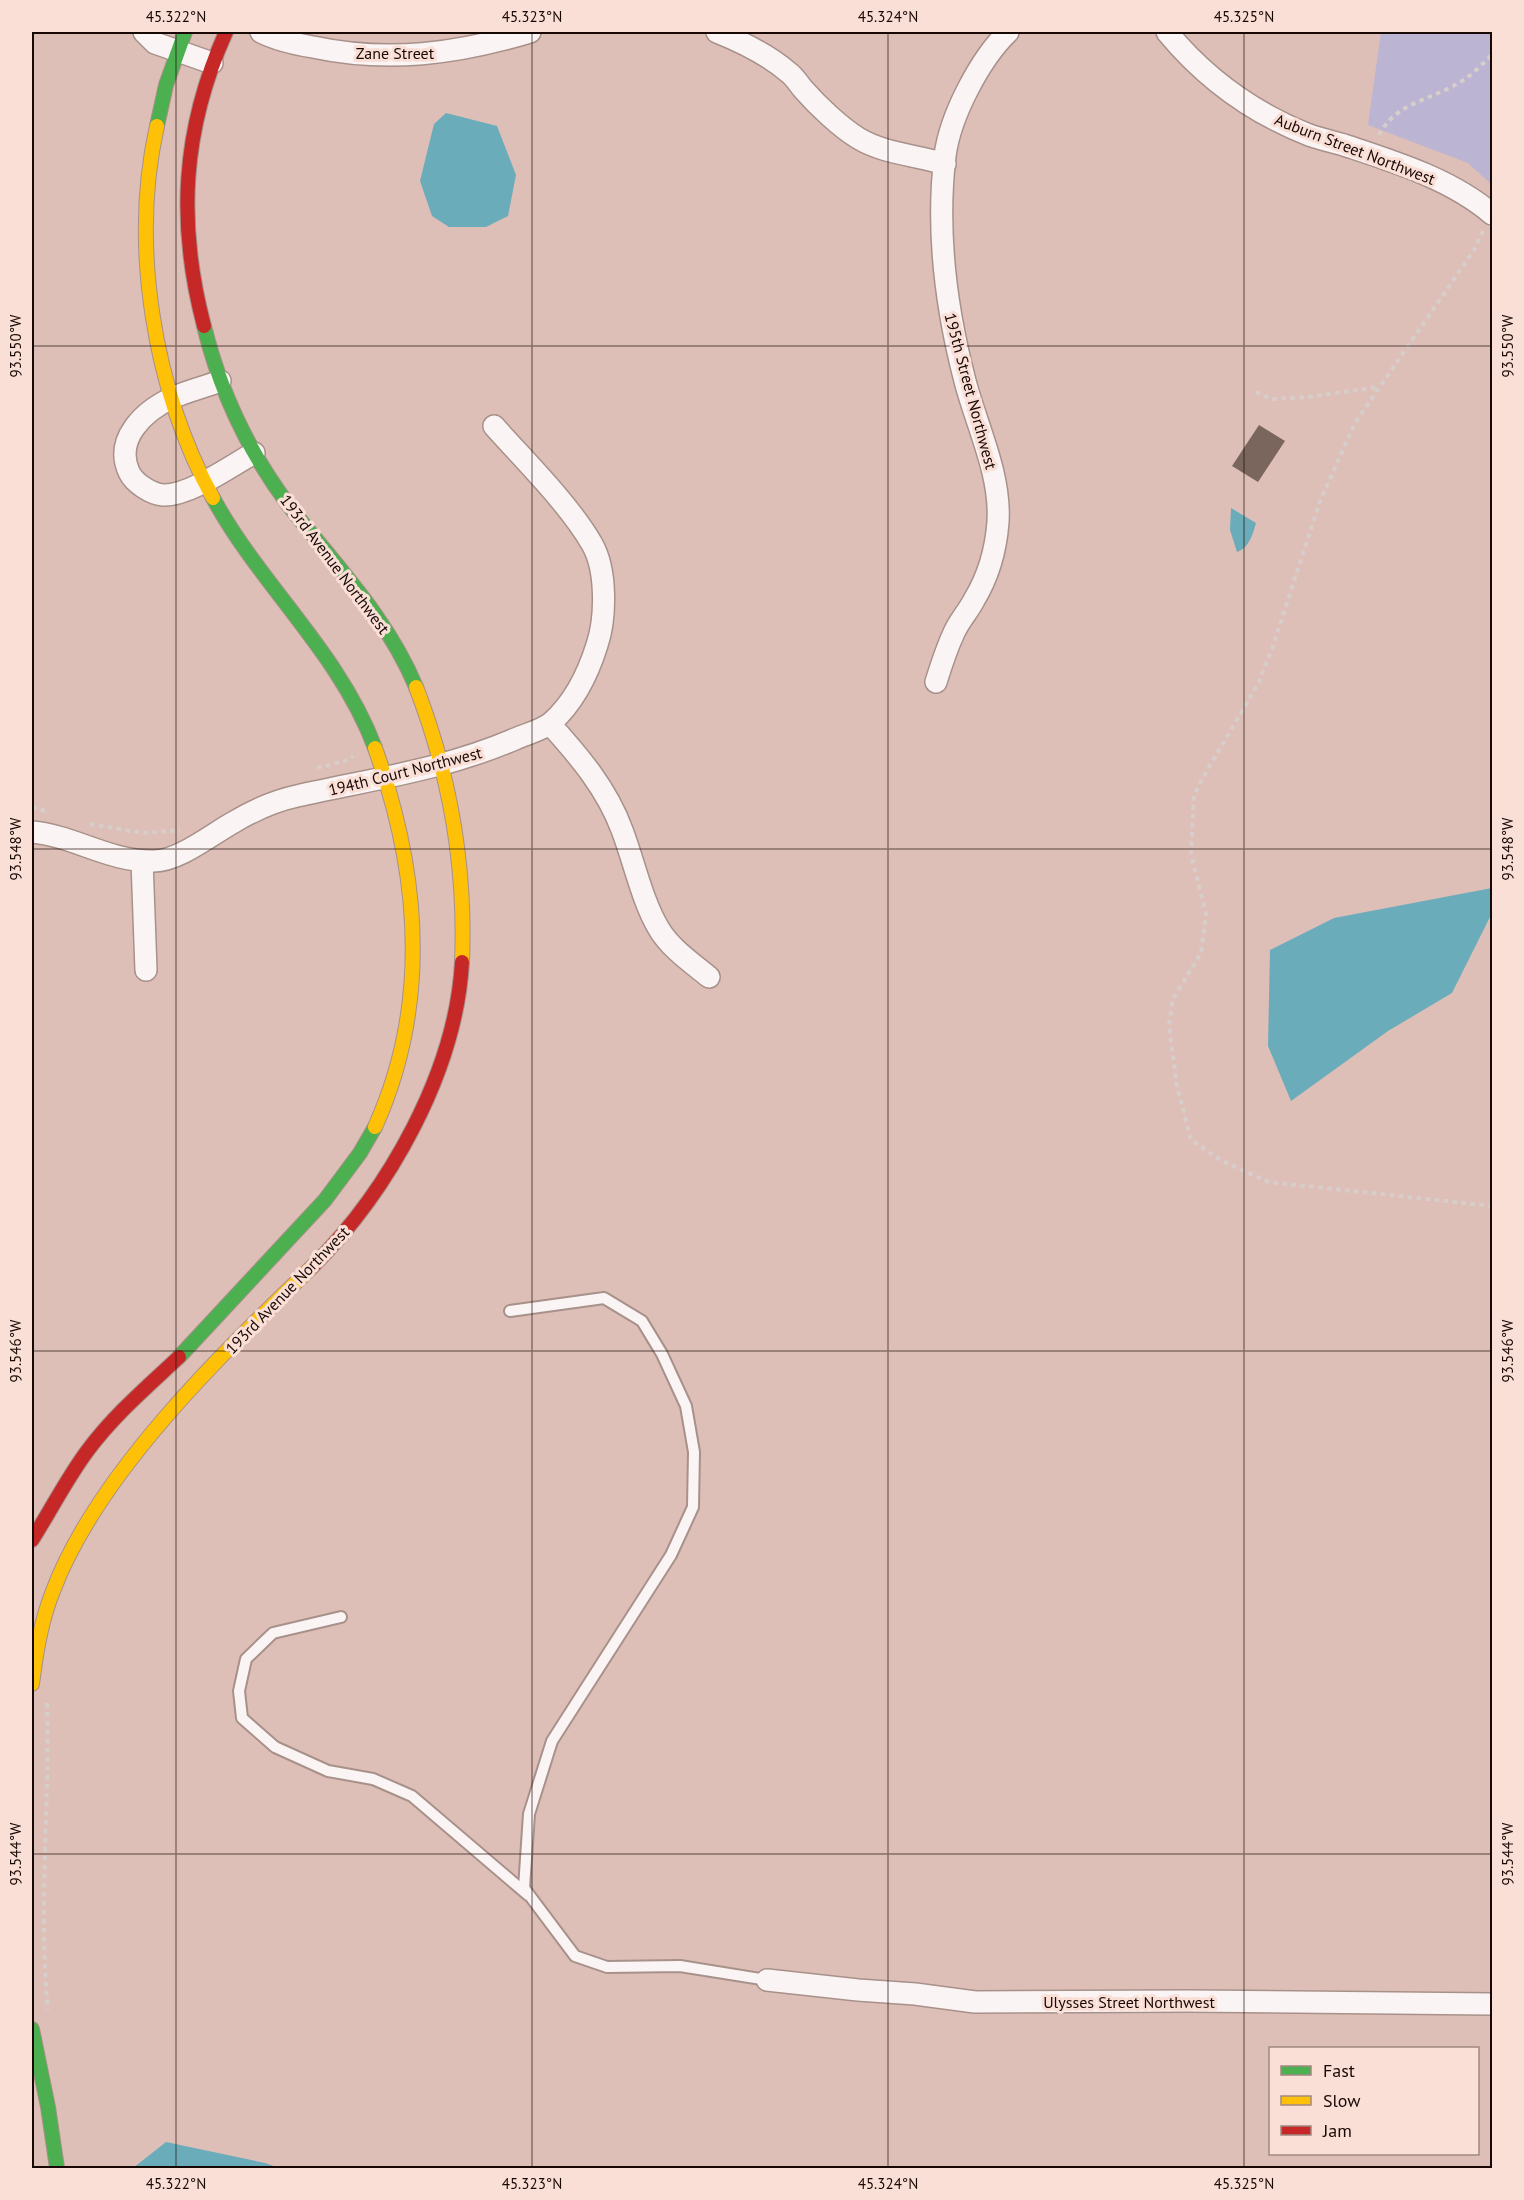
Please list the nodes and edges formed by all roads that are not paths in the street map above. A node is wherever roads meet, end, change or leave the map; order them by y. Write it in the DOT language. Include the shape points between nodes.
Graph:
graph roads {
  1 [pos="144,32"];
  2 [pos="226,32"];
  3 [pos="261,32"];
  4 [pos="530,32"];
  5 [pos="717,32"];
  6 [pos="1008,32"];
  7 [pos="1167,32"];
  8 [pos="181,41"];
  9 [pos="212,63"];
  10 [pos="945,164"];
  11 [pos="1490,220"];
  12 [pos="220,381"];
  13 [pos="171,398"];
  14 [pos="494,426"];
  15 [pos="254,453"];
  16 [pos="204,481"];
  17 [pos="936,682"];
  18 [pos="550,724"];
  19 [pos="441,766"];
  20 [pos="386,778"];
  21 [pos="32,832"];
  22 [pos="142,861"];
  23 [pos="146,970"];
  24 [pos="709,977"];
  25 [pos="510,1311"];
  26 [pos="32,1540"];
  27 [pos="341,1617"];
  28 [pos="32,1683"];
  29 [pos="532,1897"];
  30 [pos="767,1980"];
  31 [pos="1492,2004"];
  32 [pos="32,2029"];
  33 [pos="57,2169"];
  1 -- 8 [label="street" via="155,43"];
  2 -- 9 [label="street, 193rd Avenue Northwest"];
  3 -- 4 [label="street, Zane Street" via="323,50 411,56 467,49"];
  5 -- 10 [label="street" via="767,56 790,73 841,127 860,140"];
  6 -- 10 [label="street, 195th Street Northwest" via="976,74 954,122"];
  7 -- 11 [label="street, Auburn Street Northwest" via="1216,82 1278,122 1435,179 1461,193"];
  8 -- 9 [label="street"];
  8 -- 13 [label="street, 193rd Avenue Northwest" via="156,120 148,201 153,320"];
  9 -- 12 [label="street, 193rd Avenue Northwest" via="194,128 188,241 198,312"];
  10 -- 17 [label="street, 195th Street Northwest" via="943,225 949,315 993,472 998,521 987,573 953,634"];
  12 -- 13 [label="street"];
  12 -- 15 [label="street, 193rd Avenue Northwest"];
  13 -- 16 [label="street, 193rd Avenue Northwest"];
  13 -- 16 [label="street" via="142,417 128,435 124,456 130,474 143,488 162,495 181,492"];
  14 -- 18 [label="street, 194th Court Northwest" via="573,516 593,546 604,586 603,629 589,669 572,700"];
  15 -- 16 [label="street"];
  15 -- 19 [label="street, 193rd Avenue Northwest" via="397,646 429,722"];
  16 -- 20 [label="street, 193rd Avenue Northwest" via="245,549 297,615 339,679 372,740"];
  18 -- 19 [label="street, 194th Court Northwest" via="482,754"];
  18 -- 24 [label="street" via="579,755 608,798 659,930"];
  19 -- 20 [label="street, 194th Court Northwest"];
  19 -- 28 [label="street, 193rd Avenue Northwest" via="457,846 462,945 450,1030 420,1115 397,1158 342,1236 200,1380 113,1484 66,1560 49,1600 36,1646"];
  20 -- 22 [label="street, 194th Court Northwest" via="264,806 184,852"];
  20 -- 26 [label="street, 193rd Avenue Northwest" via="406,855 413,972 408,1020 398,1060 369,1140 291,1238 178,1358 145,1386 90,1449"];
  21 -- 22 [label="street, 194th Court Northwest" via="73,841 126,860"];
  22 -- 23 [label="street"];
  25 -- 29 [label="lane" via="604,1298 642,1321 686,1406 694,1452 693,1507 671,1555 552,1741 530,1814 524,1888"];
  27 -- 29 [label="lane" via="273,1633 246,1659 239,1690 242,1718 286,1752 328,1771 374,1779 412,1796"];
  29 -- 30 [label="lane" via="575,1956 607,1967 680,1966"];
  30 -- 31 [label="street, Ulysses Street Northwest" via="975,2002"];
  32 -- 33 [label="street"];
}
